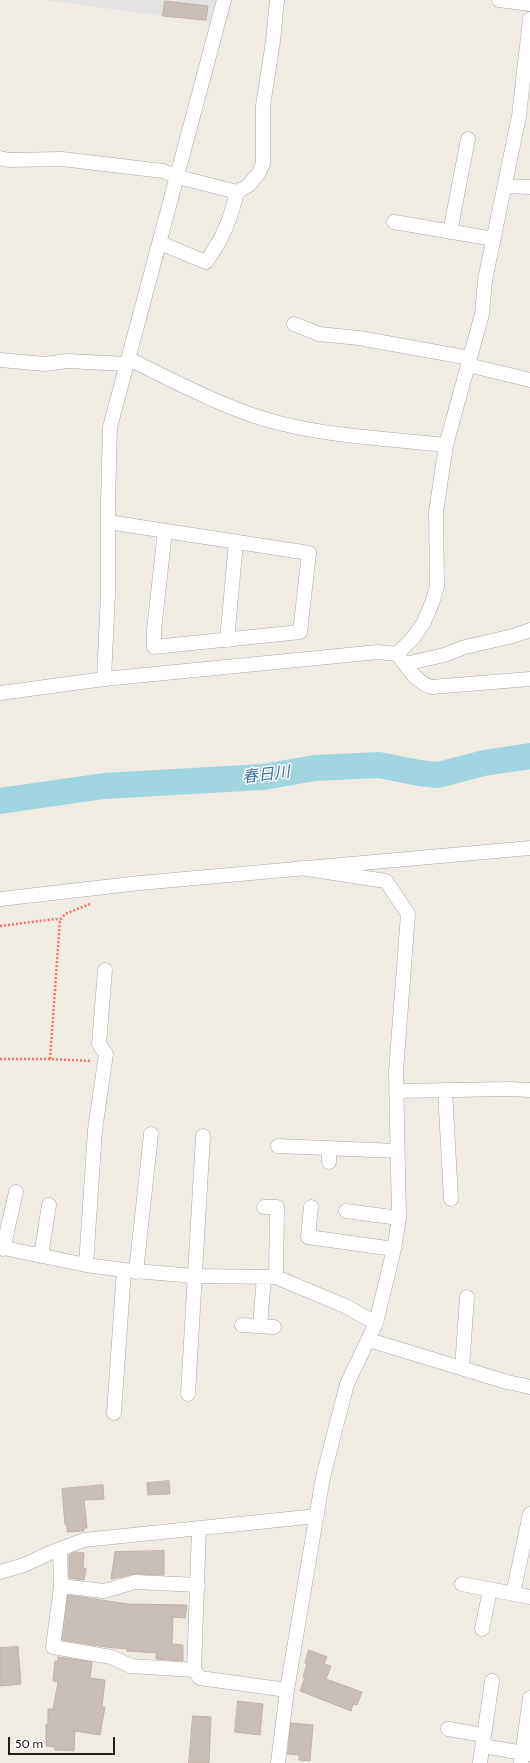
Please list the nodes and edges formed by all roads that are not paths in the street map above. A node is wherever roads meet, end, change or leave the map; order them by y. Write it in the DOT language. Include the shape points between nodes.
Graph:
graph roads {
  1 [pos="224,0"];
  2 [pos="277,0"];
  3 [pos="499,0"];
  4 [pos="530,4"];
  5 [pos="530,19"];
  6 [pos="468,139"];
  7 [pos="0,158"];
  8 [pos="178,177"];
  9 [pos="505,186"];
  10 [pos="530,187"];
  11 [pos="237,192"];
  12 [pos="394,222"];
  13 [pos="450,232"];
  14 [pos="494,239"];
  15 [pos="160,243"];
  16 [pos="294,324"];
  17 [pos="0,360"];
  18 [pos="128,362"];
  19 [pos="469,362"];
  20 [pos="530,380"];
  21 [pos="446,445"];
  22 [pos="108,522"];
  23 [pos="165,531"];
  24 [pos="236,542"];
  25 [pos="530,630"];
  26 [pos="227,640"];
  27 [pos="401,659"];
  28 [pos="104,679"];
  29 [pos="530,679"];
  30 [pos="0,693"];
  31 [pos="530,848"];
  32 [pos="301,868"];
  33 [pos="0,899"];
  34 [pos="105,970"];
  35 [pos="445,1090"];
  36 [pos="530,1090"];
  37 [pos="396,1091"];
  38 [pos="151,1134"];
  39 [pos="203,1136"];
  40 [pos="278,1146"];
  41 [pos="397,1151"];
  42 [pos="16,1192"];
  43 [pos="451,1199"];
  44 [pos="50,1205"];
  45 [pos="264,1207"];
  46 [pos="311,1207"];
  47 [pos="346,1211"];
  48 [pos="399,1218"];
  49 [pos="2,1248"];
  50 [pos="394,1249"];
  51 [pos="41,1256"];
  52 [pos="86,1265"];
  53 [pos="130,1271"];
  54 [pos="194,1276"];
  55 [pos="270,1277"];
  56 [pos="467,1297"];
  57 [pos="376,1322"];
  58 [pos="242,1325"];
  59 [pos="260,1326"];
  60 [pos="274,1328"];
  61 [pos="369,1340"];
  62 [pos="462,1368"];
  63 [pos="530,1387"];
  64 [pos="188,1394"];
  65 [pos="114,1413"];
  66 [pos="530,1514"];
  67 [pos="316,1516"];
  68 [pos="199,1529"];
  69 [pos="60,1549"];
  70 [pos="0,1572"];
  71 [pos="462,1584"];
  72 [pos="198,1585"];
  73 [pos="61,1586"];
  74 [pos="490,1590"];
  75 [pos="513,1594"];
  76 [pos="530,1597"];
  77 [pos="482,1629"];
  78 [pos="194,1670"];
  79 [pos="492,1681"];
  80 [pos="287,1690"];
  81 [pos="530,1698"];
  82 [pos="448,1729"];
  83 [pos="484,1741"];
  84 [pos="524,1756"];
  85 [pos="278,1763"];
  86 [pos="480,1763"];
  1 -- 8 [label="street"];
  2 -- 11 [label="street" via="263,106 263,163 249,185"];
  3 -- 4 [label="street"];
  5 -- 9 [label="street" via="519,116"];
  6 -- 13 [label="street"];
  7 -- 8 [label="street" via="62,159 163,171"];
  8 -- 11 [label="street"];
  8 -- 15 [label="street"];
  9 -- 10 [label="street"];
  9 -- 14 [label="street"];
  11 -- 15 [label="street" via="229,222 219,244 206,262"];
  12 -- 13 [label="street"];
  13 -- 14 [label="street"];
  14 -- 19 [label="street" via="485,280 482,314"];
  15 -- 18 [label="street"];
  16 -- 19 [label="street" via="319,334 358,338"];
  17 -- 18 [label="street" via="44,364 67,361"];
  18 -- 21 [label="street" via="208,397 282,424 338,434"];
  18 -- 22 [label="street" via="110,426"];
  19 -- 20 [label="street"];
  19 -- 21 [label="street"];
  21 -- 27 [label="street" via="436,512 437,586 424,622"];
  22 -- 23 [label="street"];
  22 -- 28 [label="street"];
  23 -- 24 [label="street"];
  23 -- 26 [label="street" via="154,647"];
  24 -- 26 [label="street"];
  24 -- 26 [label="street" via="309,554 300,632"];
  25 -- 27 [label="street" via="444,655"];
  27 -- 28 [label="street" via="378,652"];
  27 -- 29 [label="street" via="419,680 432,687"];
  28 -- 30 [label="street"];
  31 -- 32 [label="street"];
  32 -- 33 [label="street"];
  32 -- 37 [label="street" via="386,881 408,914"];
  34 -- 52 [label="street" via="99,1044 106,1054 95,1130"];
  35 -- 36 [label="street"];
  35 -- 37 [label="street"];
  35 -- 43 [label="street"];
  37 -- 41 [label="street"];
  38 -- 53 [label="street"];
  39 -- 54 [label="street"];
  40 -- 41 [label="street" via="329,1155"];
  41 -- 48 [label="street"];
  42 -- 49 [label="street"];
  44 -- 51 [label="street"];
  45 -- 55 [label="street" via="277,1207"];
  46 -- 50 [label="street" via="308,1237"];
  47 -- 48 [label="street"];
  48 -- 50 [label="street"];
  49 -- 51 [label="street"];
  50 -- 57 [label="street"];
  51 -- 52 [label="street"];
  52 -- 53 [label="street"];
  53 -- 54 [label="street"];
  53 -- 65 [label="street"];
  54 -- 55 [label="street"];
  54 -- 64 [label="street"];
  55 -- 57 [label="street" via="345,1306"];
  55 -- 59 [label="street"];
  56 -- 62 [label="street"];
  57 -- 61 [label="street"];
  58 -- 59 [label="street"];
  59 -- 60 [label="street"];
  61 -- 62 [label="street"];
  61 -- 67 [label="street" via="347,1384 323,1477"];
  62 -- 63 [label="street"];
  66 -- 75 [label="street"];
  67 -- 68 [label="street"];
  67 -- 80 [label="street"];
  68 -- 69 [label="street" via="84,1540"];
  68 -- 72 [label="street"];
  69 -- 70 [label="street" via="24,1565"];
  69 -- 73 [label="street"];
  71 -- 74 [label="street"];
  72 -- 73 [label="street" via="135,1582 104,1591"];
  72 -- 78 [label="street"];
  73 -- 78 [label="street" via="53,1648 111,1658 131,1666"];
  74 -- 75 [label="street"];
  74 -- 77 [label="street"];
  75 -- 76 [label="street"];
  78 -- 80 [label="street" via="200,1678"];
  79 -- 83 [label="street"];
  80 -- 85 [label="street"];
  81 -- 84 [label="street"];
  82 -- 83 [label="street"];
  83 -- 84 [label="street"];
  83 -- 86 [label="street"];
}
